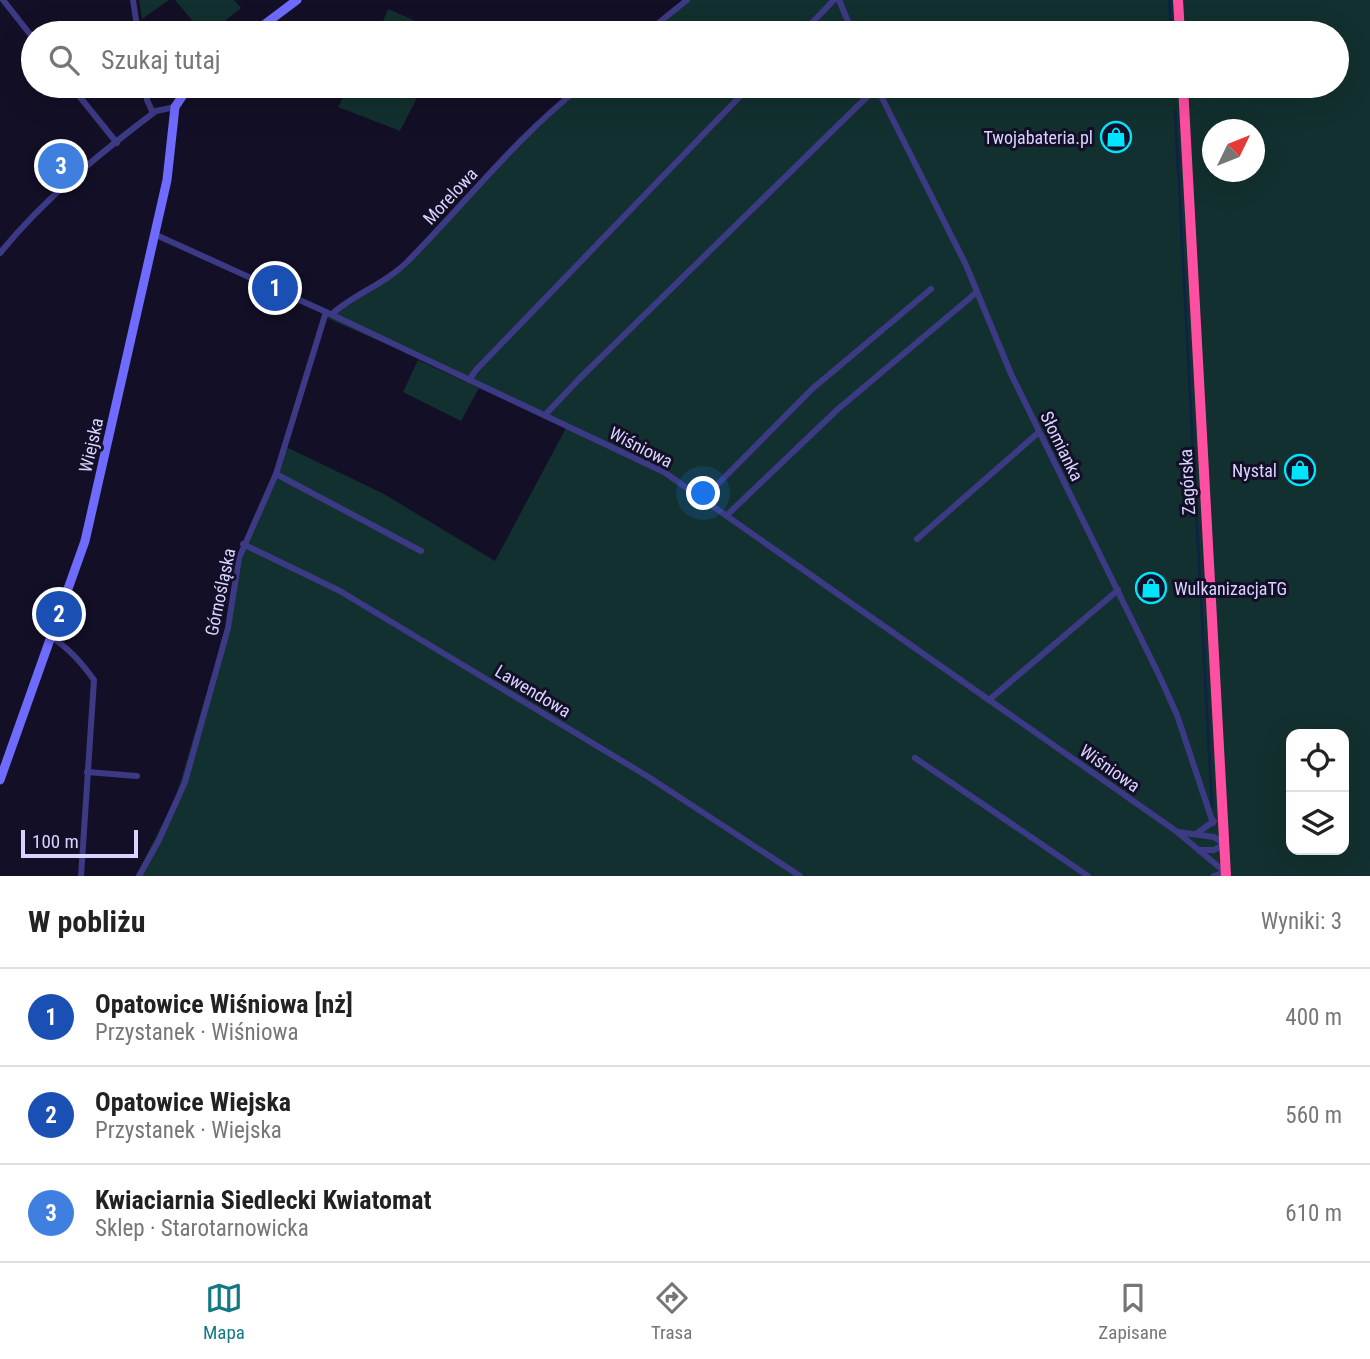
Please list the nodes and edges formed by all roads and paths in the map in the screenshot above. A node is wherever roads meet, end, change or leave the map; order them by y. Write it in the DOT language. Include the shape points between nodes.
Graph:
graph roads {
  1 [pos="4,0"];
  2 [pos="133,0"];
  3 [pos="297,0"];
  4 [pos="687,0"];
  5 [pos="836,0"];
  6 [pos="1178,0"];
  7 [pos="136,21"];
  8 [pos="269,21"];
  9 [pos="661,21"];
  10 [pos="814,21"];
  11 [pos="847,21"];
  12 [pos="1179,21"];
  13 [pos="21,22"];
  14 [pos="81,98"];
  15 [pos="147,98"];
  16 [pos="181,98"];
  17 [pos="569,98"];
  18 [pos="738,98"];
  19 [pos="865,98"];
  20 [pos="883,98"];
  21 [pos="1184,98"];
  22 [pos="175,107"];
  23 [pos="153,113"];
  24 [pos="117,143"];
  25 [pos="154,234"];
  26 [pos="0,253"];
  27 [pos="931,289"];
  28 [pos="977,292"];
  29 [pos="329,313"];
  30 [pos="469,380"];
  31 [pos="545,415"];
  32 [pos="1039,432"];
  33 [pos="276,474"];
  34 [pos="703,499"];
  35 [pos="727,515"];
  36 [pos="917,539"];
  37 [pos="243,544"];
  38 [pos="421,551"];
  39 [pos="1118,590"];
  40 [pos="51,637"];
  41 [pos="989,700"];
  42 [pos="915,758"];
  43 [pos="88,772"];
  44 [pos="137,776"];
  45 [pos="0,780"];
  46 [pos="1222,813"];
  47 [pos="1213,823"];
  48 [pos="1176,831"];
  49 [pos="1196,834"];
  50 [pos="1224,844"];
  51 [pos="1200,850"];
  52 [pos="1222,875"];
  53 [pos="81,876"];
  54 [pos="139,876"];
  55 [pos="800,876"];
  56 [pos="1088,876"];
  1 -- 13 [label="street"];
  2 -- 7 [label="street"];
  3 -- 8 [label="street"];
  4 -- 9 [label="street"];
  5 -- 10 [label="street"];
  5 -- 11 [label="street"];
  6 -- 12 [label="highway"];
  14 -- 24 [label="street"];
  15 -- 23 [label="street"];
  16 -- 22 [label="street"];
  17 -- 29 [label="street, Morelowa" via="503,159 405,265"];
  18 -- 30 [label="street"];
  19 -- 31 [label="street"];
  20 -- 28 [label="street, Słomianka"];
  21 -- 46 [label="highway, Zagórska"];
  22 -- 23 [label="street"];
  22 -- 25 [label="street, Wiejska" via="171,159"];
  23 -- 24 [label="street"];
  24 -- 26 [label="street" via="35,212"];
  25 -- 29 [label="street, Wiśniowa"];
  25 -- 40 [label="street, Wiejska" via="85,541"];
  27 -- 34 [label="street" via="812,389"];
  28 -- 32 [label="street, Słomianka"];
  28 -- 35 [label="street" via="838,409"];
  29 -- 30 [label="street, Wiśniowa"];
  29 -- 33 [label="street, Górnośląska"];
  30 -- 31 [label="street, Wiśniowa"];
  31 -- 34 [label="street, Wiśniowa" via="664,472"];
  32 -- 36 [label="street"];
  32 -- 39 [label="street, Słomianka"];
  33 -- 37 [label="street, Górnośląska"];
  33 -- 38 [label="street"];
  34 -- 35 [label="street, Wiśniowa"];
  35 -- 41 [label="street, Wiśniowa"];
  37 -- 54 [label="street, Górnośląska" via="226,638 185,782"];
  37 -- 55 [label="street, Lawendowa" via="341,591 647,776"];
  39 -- 41 [label="street"];
  39 -- 47 [label="street, Słomianka" via="1177,715"];
  40 -- 43 [label="street" via="83,664 94,680"];
  40 -- 45 [label="street, Wiejska"];
  41 -- 48 [label="street, Wiśniowa"];
  42 -- 56 [label="street"];
  43 -- 44 [label="street"];
  43 -- 53 [label="street"];
  46 -- 47 [label="street"];
  46 -- 50 [label="highway, Zagórska"];
  47 -- 49 [label="street"];
  48 -- 49 [label="street, Wiśniowa"];
  48 -- 51 [label="street, Wiśniowa"];
  49 -- 50 [label="street, Wiśniowa"];
  50 -- 51 [label="street"];
  50 -- 52 [label="highway, Zagórska"];
  51 -- 52 [label="street, Wiśniowa"];
}
